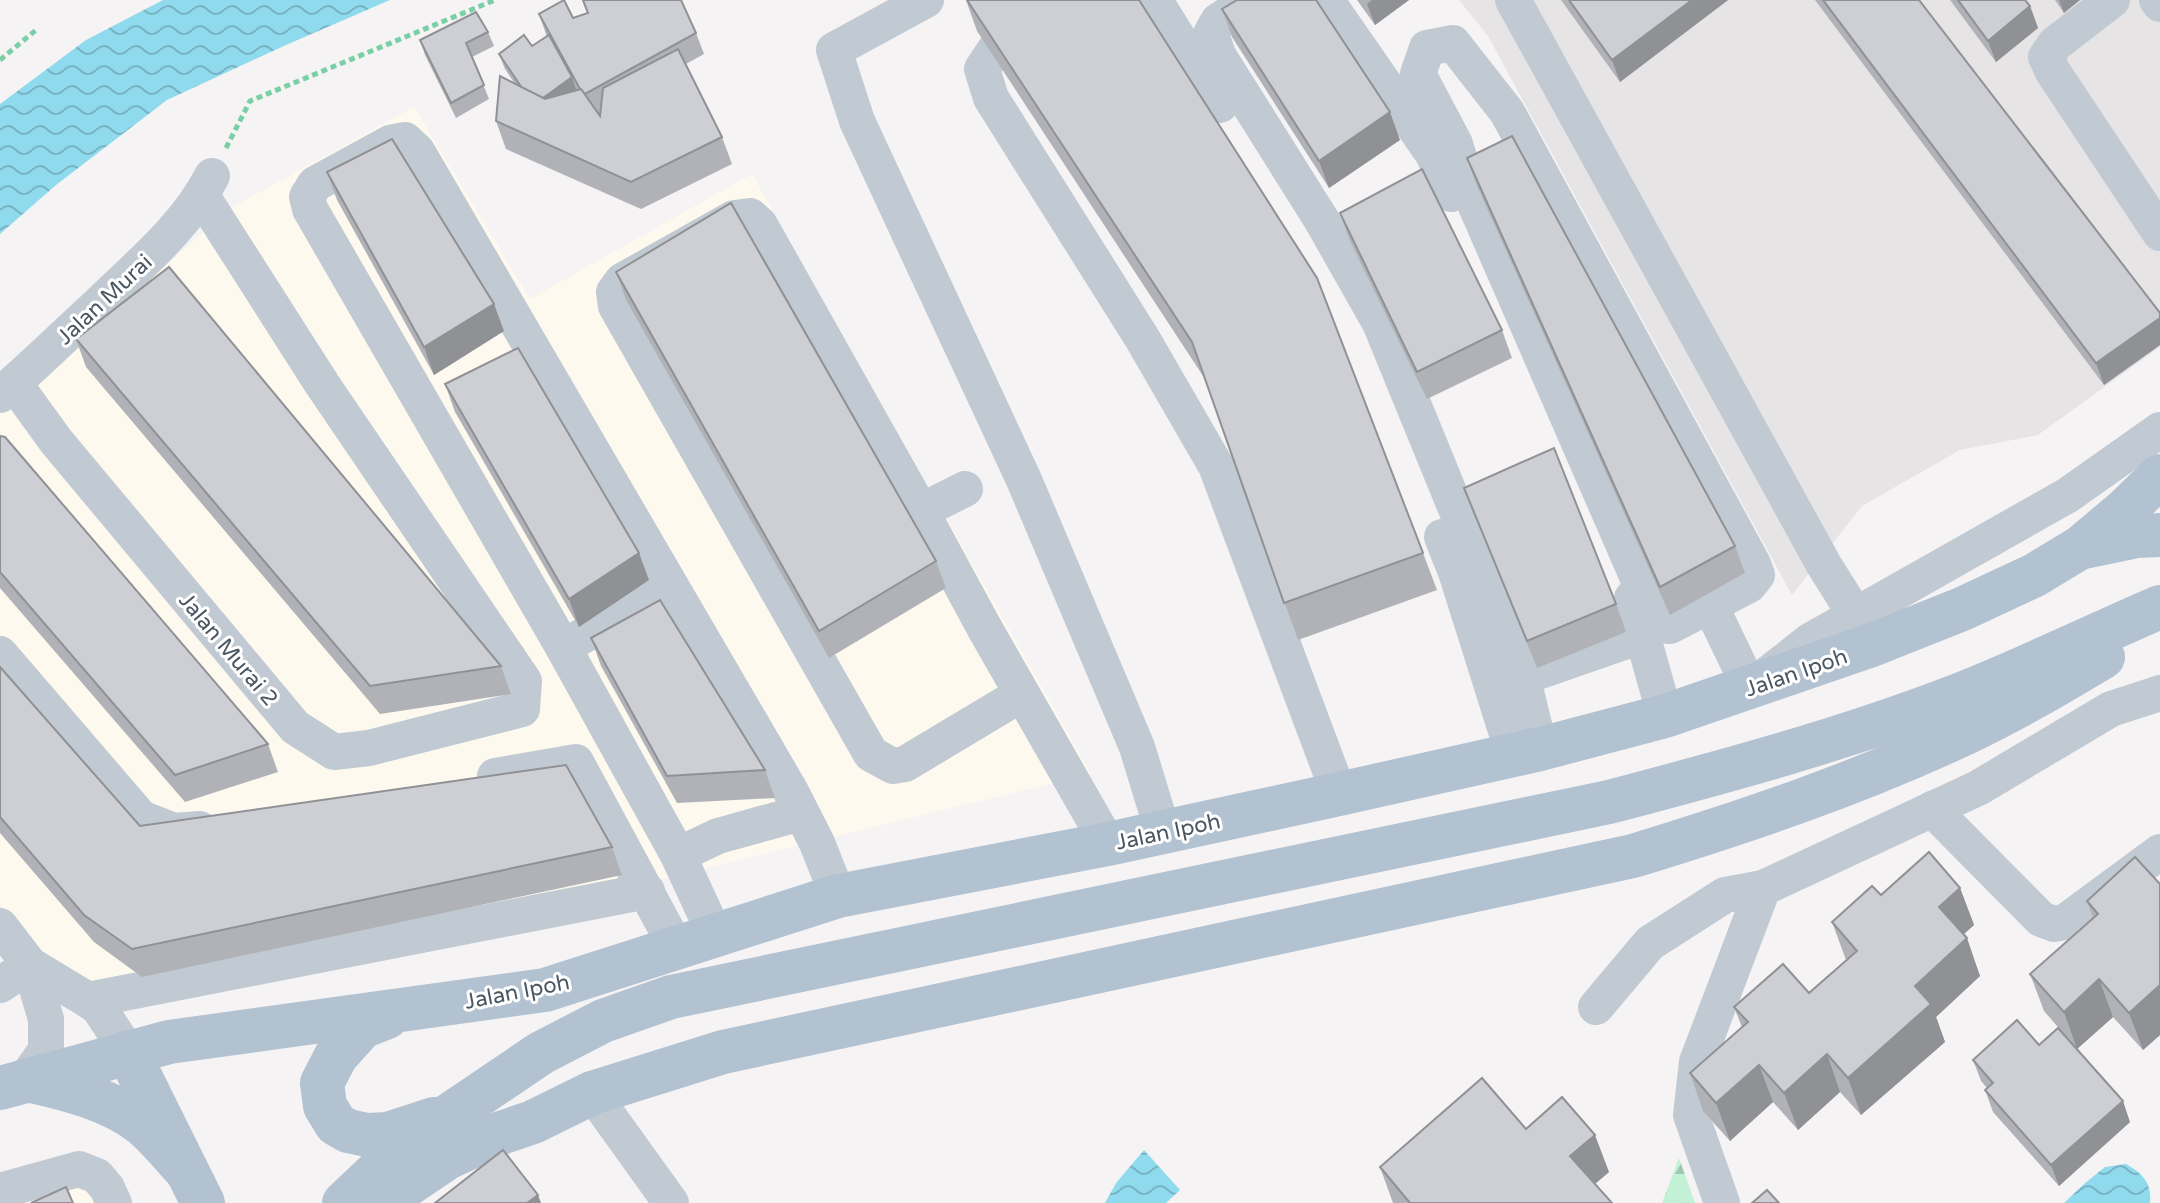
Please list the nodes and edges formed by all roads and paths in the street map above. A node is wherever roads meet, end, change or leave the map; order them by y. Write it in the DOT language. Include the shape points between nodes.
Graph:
graph roads {
  1 [pos="495,0"];
  2 [pos="926,0"];
  3 [pos="1055,0"];
  4 [pos="1151,0"];
  5 [pos="1250,0"];
  6 [pos="1326,0"];
  7 [pos="1513,0"];
  8 [pos="2112,0"];
  9 [pos="36,30"];
  10 [pos="0,60"];
  11 [pos="207,185"];
  12 [pos="2160,233"];
  13 [pos="7,389"];
  14 [pos="2160,430"];
  15 [pos="2160,476"];
  16 [pos="965,489"];
  17 [pos="921,511"];
  18 [pos="2160,535"];
  19 [pos="2081,547"];
  20 [pos="671,587"];
  21 [pos="1710,605"];
  22 [pos="2160,608"];
  23 [pos="1856,616"];
  24 [pos="1641,636"];
  25 [pos="563,647"];
  26 [pos="0,654"];
  27 [pos="1510,688"];
  28 [pos="1750,688"];
  29 [pos="2160,693"];
  30 [pos="1022,694"];
  31 [pos="1665,716"];
  32 [pos="1527,752"];
  33 [pos="458,783"];
  34 [pos="1339,794"];
  35 [pos="1932,809"];
  36 [pos="801,813"];
  37 [pos="235,823"];
  38 [pos="1163,832"];
  39 [pos="1108,844"];
  40 [pos="2160,852"];
  41 [pos="678,855"];
  42 [pos="1763,888"];
  43 [pos="647,891"];
  44 [pos="838,896"];
  45 [pos="0,926"];
  46 [pos="696,941"];
  47 [pos="30,965"];
  48 [pos="0,985"];
  49 [pos="88,1000"];
  50 [pos="1596,1007"];
  51 [pos="399,1012"];
  52 [pos="128,1052"];
  53 [pos="12,1084"];
  54 [pos="592,1093"];
  55 [pos="462,1107"];
  56 [pos="194,1186"];
  57 [pos="0,1191"];
  58 [pos="114,1203"];
  59 [pos="344,1203"];
  60 [pos="381,1203"];
  61 [pos="671,1203"];
  62 [pos="1722,1203"];
  1 -- 11 [label="path" via="250,101"];
  2 -- 38 [label="street" via="834,50 857,121 1024,480 1137,747"];
  3 -- 34 [label="street" via="1010,27 982,69 991,98 1074,204 1155,330 1216,466"];
  4 -- 27 [label="street" via="1160,9 1209,116 1300,233 1360,329 1456,572"];
  5 -- 27 [label="street" via="1218,21 1211,34 1218,55 1380,323"];
  6 -- 24 [label="street" via="1433,154 1630,591"];
  7 -- 23 [label="street"];
  8 -- 12 [label="street" via="2046,57"];
  9 -- 10 [label="path"];
  11 -- 13 [label="street, Jalan Murai" via="185,219 151,254"];
  11 -- 13 [label="street, Jalan Murai 2" via="322,384 524,681 522,709 334,752 295,727"];
  14 -- 23 [label="street" via="2068,495"];
  15 -- 19 [label="main road, Jalan Ipoh"];
  16 -- 17 [label="street"];
  17 -- 30 [label="street"];
  17 -- 30 [label="street" via="760,225 750,216 734,218 622,281 614,292 616,306 871,754 893,766 905,764"];
  18 -- 19 [label="main road"];
  19 -- 28 [label="main road, Jalan Ipoh" via="1962,609"];
  20 -- 25 [label="street"];
  20 -- 25 [label="street" via="417,151 405,140 390,143 315,184 307,197 310,209"];
  20 -- 36 [label="street"];
  21 -- 21 [label="street" via="1749,585 1757,575 1753,564 1507,112 1453,43 1427,48 1418,74 1455,144 1469,190 1654,615 1660,625 1670,626"];
  21 -- 28 [label="street"];
  22 -- 54 [label="main road" via="2109,653 1960,736 1841,786 1648,852 723,1052"];
  22 -- 55 [label="main road" via="1960,695 1835,739 1609,802 671,997 603,1021 541,1053"];
  23 -- 28 [label="street" via="1810,641"];
  24 -- 27 [label="street"];
  24 -- 31 [label="street"];
  25 -- 41 [label="street"];
  26 -- 37 [label="street" via="141,818 174,831"];
  27 -- 32 [label="street"];
  28 -- 31 [label="main road, Jalan Ipoh"];
  29 -- 35 [label="street" via="2111,709 1978,788"];
  30 -- 39 [label="street"];
  31 -- 32 [label="main road, Jalan Ipoh"];
  32 -- 34 [label="main road, Jalan Ipoh"];
  33 -- 43 [label="street" via="576,762"];
  34 -- 38 [label="main road, Jalan Ipoh"];
  35 -- 40 [label="street" via="2041,919 2054,924 2065,922"];
  35 -- 42 [label="street"];
  36 -- 41 [label="street" via="718,836"];
  36 -- 44 [label="street"];
  38 -- 39 [label="main road, Jalan Ipoh"];
  39 -- 44 [label="main road, Jalan Ipoh"];
  41 -- 46 [label="street"];
  42 -- 50 [label="street" via="1725,895 1650,943"];
  42 -- 62 [label="street" via="1697,1062 1691,1115"];
  43 -- 46 [label="street"];
  43 -- 49 [label="street"];
  44 -- 46 [label="main road, Jalan Ipoh"];
  45 -- 47 [label="street"];
  46 -- 51 [label="main road, Jalan Ipoh" via="545,990"];
  47 -- 48 [label="street"];
  47 -- 49 [label="street"];
  47 -- 53 [label="street" via="46,1019 46,1050"];
  49 -- 52 [label="street"];
  51 -- 52 [label="main road, Jalan Ipoh"];
  51 -- 55 [label="main road" via="362,1027 336,1056 322,1083 325,1106 336,1124 367,1135 388,1134"];
  52 -- 53 [label="main road, Jalan Ipoh"];
  52 -- 56 [label="main road"];
  53 -- 56 [label="main road" via="61,1087 141,1123"];
  54 -- 60 [label="main road" via="447,1158"];
  54 -- 61 [label="street"];
  55 -- 59 [label="main road"];
  57 -- 58 [label="street" via="79,1169 97,1176"];
}
